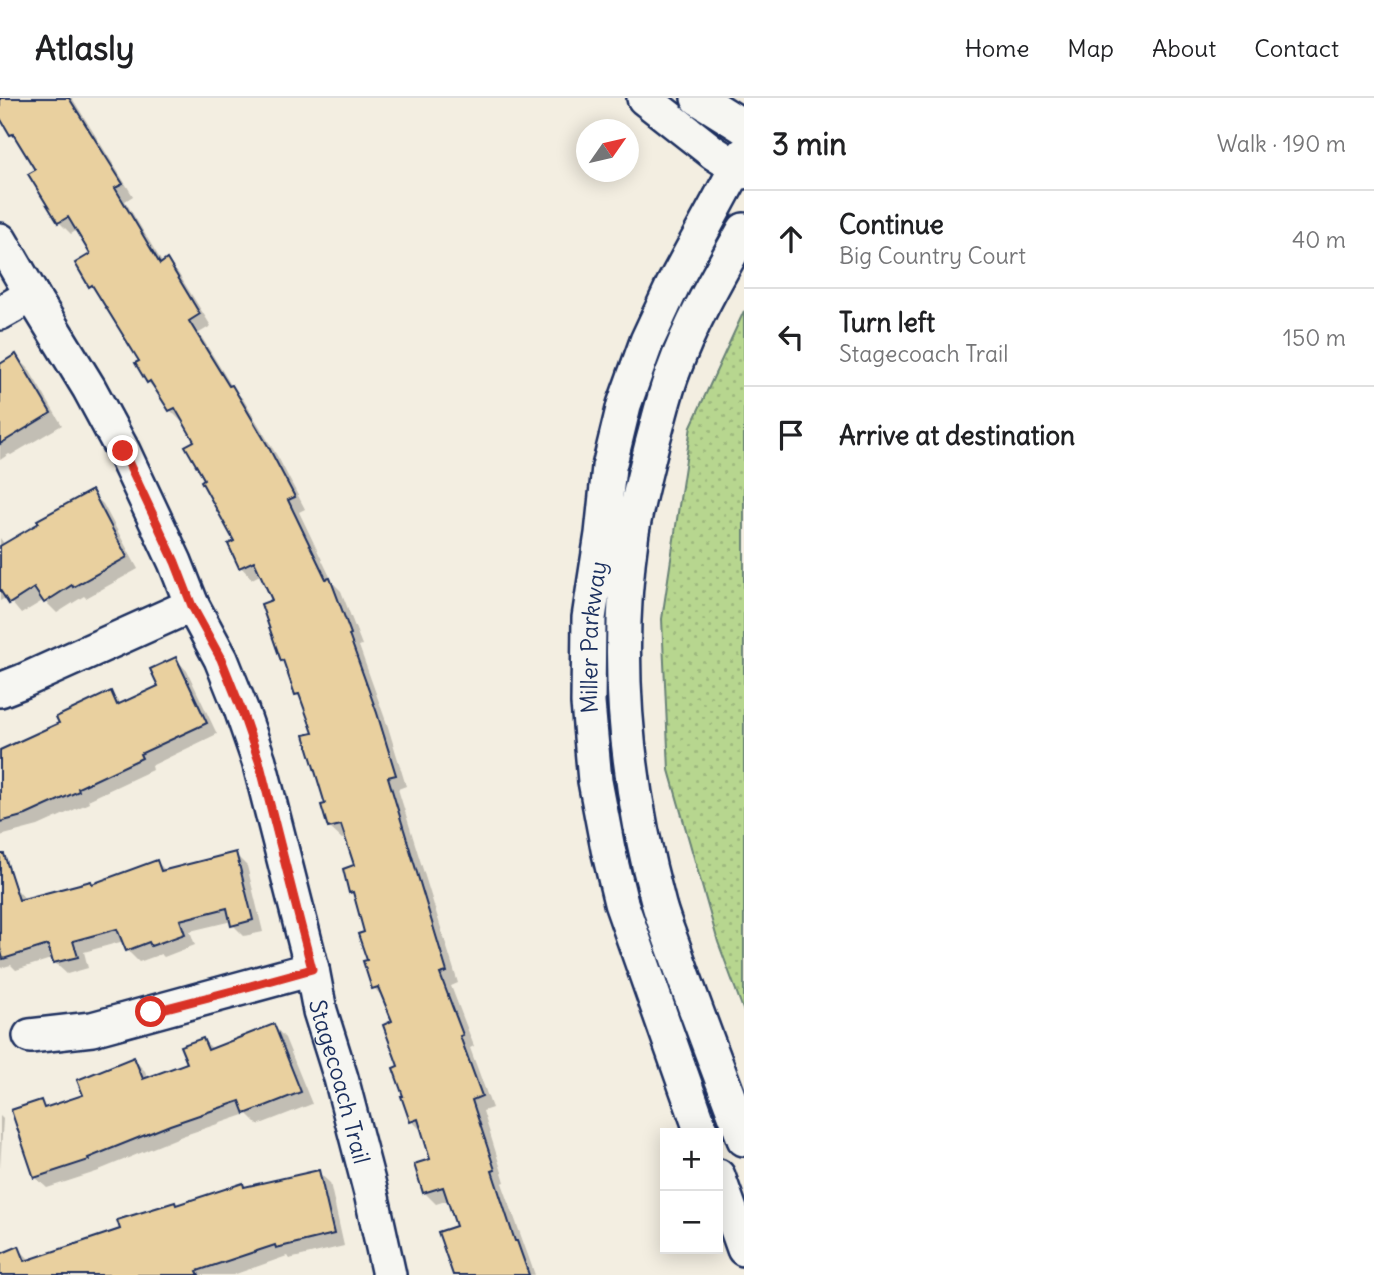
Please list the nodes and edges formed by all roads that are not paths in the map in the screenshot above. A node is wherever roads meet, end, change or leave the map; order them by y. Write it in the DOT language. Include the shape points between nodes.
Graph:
graph roads {
  1 [pos="698,98"];
  2 [pos="659,103"];
  3 [pos="744,127"];
  4 [pos="742,165"];
  5 [pos="744,230"];
  6 [pos="0,240"];
  7 [pos="32,295"];
  8 [pos="0,313"];
  9 [pos="192,606"];
  10 [pos="0,690"];
  11 [pos="312,969"];
  12 [pos="30,1036"];
  13 [pos="700,1128"];
  14 [pos="744,1139"];
  15 [pos="723,1190"];
  16 [pos="744,1249"];
  17 [pos="389,1275"];
  1 -- 3 [label="street"];
  2 -- 4 [label="street" via="714,153"];
  4 -- 13 [label="street, Miller Parkway" via="663,308 624,405 609,467 589,618 589,716 608,849 621,903"];
  5 -- 14 [label="street, Miller Parkway" via="707,296 673,372 655,433 632,531 623,680 629,761 660,908"];
  6 -- 7 [label="street, Stagecoach Trail"];
  7 -- 8 [label="street"];
  7 -- 9 [label="street, Stagecoach Trail" via="123,451"];
  9 -- 10 [label="street"];
  9 -- 11 [label="street, Stagecoach Trail" via="221,659 259,761"];
  11 -- 12 [label="street" via="92,1029"];
  11 -- 17 [label="street, Stagecoach Trail"];
  15 -- 16 [label="street"];
}
